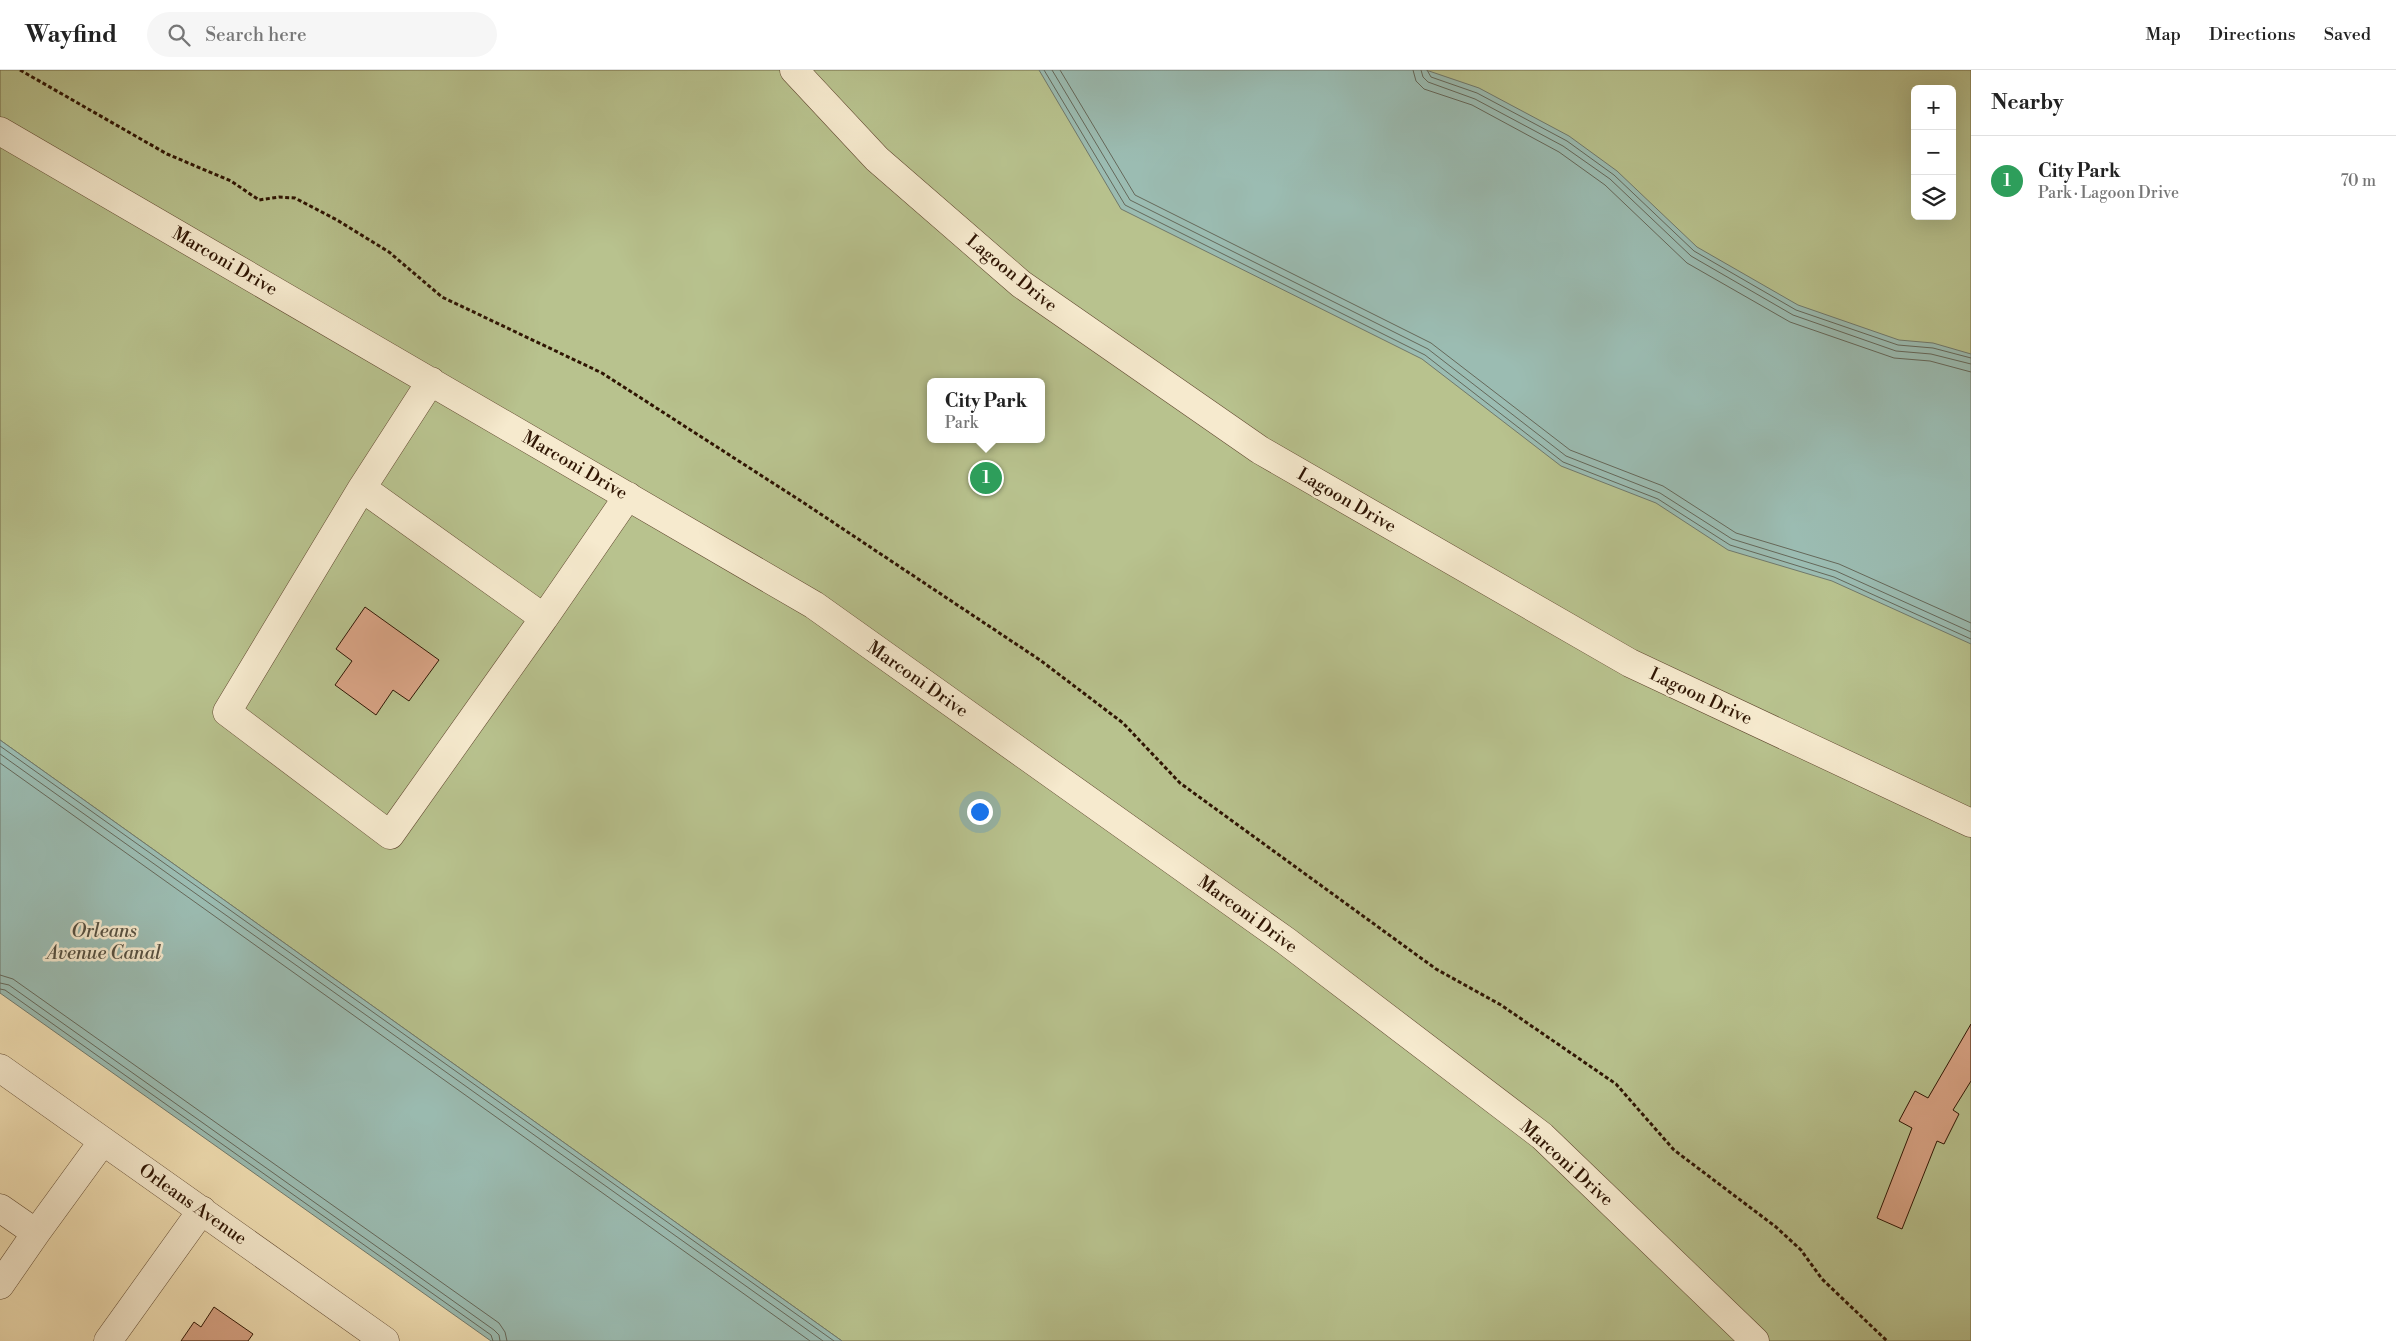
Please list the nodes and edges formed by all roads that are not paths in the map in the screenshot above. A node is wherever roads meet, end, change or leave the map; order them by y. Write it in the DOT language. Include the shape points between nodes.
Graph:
graph roads {
  1 [pos="794,70"];
  2 [pos="0,131"];
  3 [pos="431,381"];
  4 [pos="362,488"];
  5 [pos="628,496"];
  6 [pos="544,618"];
  7 [pos="1971,823"];
  8 [pos="0,1068"];
  9 [pos="103,1141"];
  10 [pos="0,1208"];
  11 [pos="202,1210"];
  12 [pos="36,1233"];
  13 [pos="0,1285"];
  14 [pos="108,1341"];
  15 [pos="385,1341"];
  16 [pos="1755,1341"];
  1 -- 7 [label="street, Lagoon Drive" via="877,159 1021,284 1260,450 1630,663"];
  2 -- 3 [label="street, Marconi Drive"];
  3 -- 4 [label="street"];
  3 -- 5 [label="street, Marconi Drive"];
  4 -- 6 [label="street"];
  4 -- 6 [label="street" via="226,712 390,835"];
  5 -- 6 [label="street"];
  5 -- 16 [label="street, Marconi Drive" via="814,605 1286,941 1542,1136"];
  8 -- 9 [label="street, Orleans Avenue"];
  9 -- 11 [label="street, Orleans Avenue"];
  9 -- 12 [label="street"];
  10 -- 12 [label="street"];
  11 -- 14 [label="street"];
  11 -- 15 [label="street, Orleans Avenue"];
  12 -- 13 [label="street"];
}
